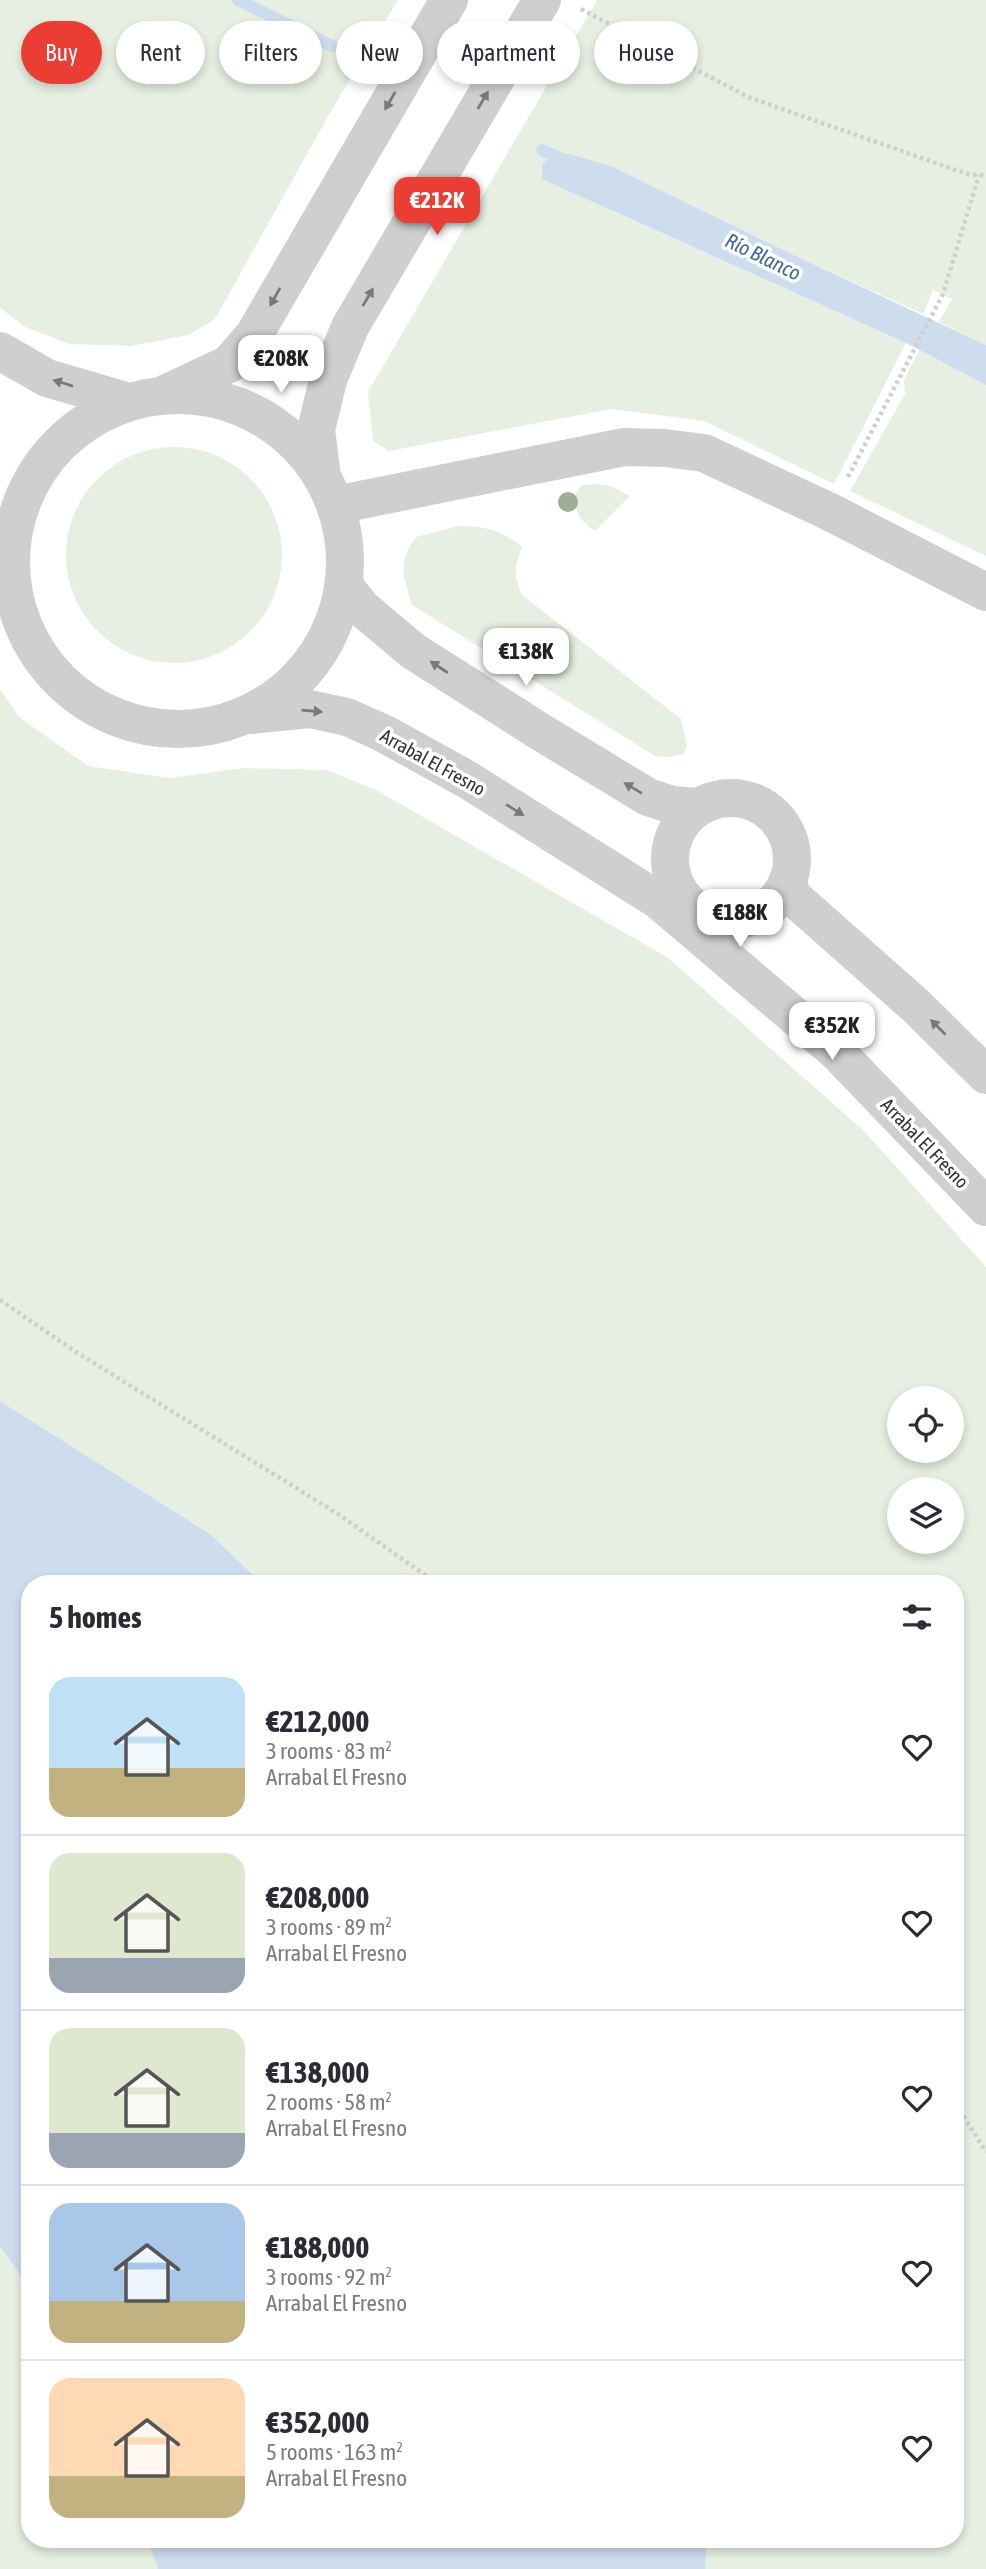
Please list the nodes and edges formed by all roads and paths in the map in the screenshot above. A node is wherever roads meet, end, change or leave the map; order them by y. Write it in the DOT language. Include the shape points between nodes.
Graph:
graph roads {
  1 [pos="449,0"];
  2 [pos="559,3"];
  3 [pos="979,175"];
  4 [pos="986,175"];
  5 [pos="0,351"];
  6 [pos="144,399"];
  7 [pos="329,491"];
  8 [pos="0,498"];
  9 [pos="830,512"];
  10 [pos="11,555"];
  11 [pos="344,581"];
  12 [pos="986,593"];
  13 [pos="244,715"];
  14 [pos="697,807"];
  15 [pos="605,866"];
  16 [pos="787,882"];
  17 [pos="677,887"];
  18 [pos="734,920"];
  19 [pos="986,1075"];
  20 [pos="986,1176"];
  21 [pos="986,1206"];
  22 [pos="0,1300"];
  23 [pos="425,1575"];
  24 [pos="964,2117"];
  25 [pos="986,2152"];
  1 -- 6 [label="street, one-way" via="254,335 229,365"];
  2 -- 3 [label="path" via="748,97"];
  7 -- 2 [label="street, one-way" via="316,430 328,380 350,327"];
  3 -- 4 [label="path"];
  3 -- 9 [label="path" via="943,294"];
  6 -- 5 [label="street, one-way" via="47,378"];
  6 -- 7 [label="street" via="192,395 253,412 303,450"];
  6 -- 10 [label="street" via="99,415 50,454 19,510"];
  7 -- 9 [label="street" via="624,447 666,448 704,453"];
  7 -- 11 [label="street" via="344,532"];
  8 -- 10 [label="street"];
  9 -- 12 [label="street"];
  10 -- 13 [label="street" via="16,604 27,634 65,685 91,704 130,721 182,729"];
  11 -- 13 [label="street" via="334,624 319,653 273,699"];
  14 -- 11 [label="street, one-way" via="648,797 436,665 362,608"];
  13 -- 15 [label="street, Arrabal El Fresno, one-way" via="310,709 371,727 468,780"];
  14 -- 16 [label="street" via="735,799 770,810 780,820 791,848"];
  14 -- 17 [label="street" via="682,821 673,839 670,859"];
  15 -- 17 [label="street, Arrabal El Fresno" via="654,885"];
  15 -- 21 [label="street, Arrabal El Fresno" via="658,900 837,1052"];
  16 -- 18 [label="street" via="766,910"];
  19 -- 16 [label="street, one-way" via="793,897"];
  17 -- 18 [label="street" via="704,914"];
  18 -- 20 [label="street, Arrabal El Fresno" via="741,945 754,961 879,1065"];
  22 -- 23 [label="path" via="335,1512"];
  24 -- 25 [label="path"];
}
